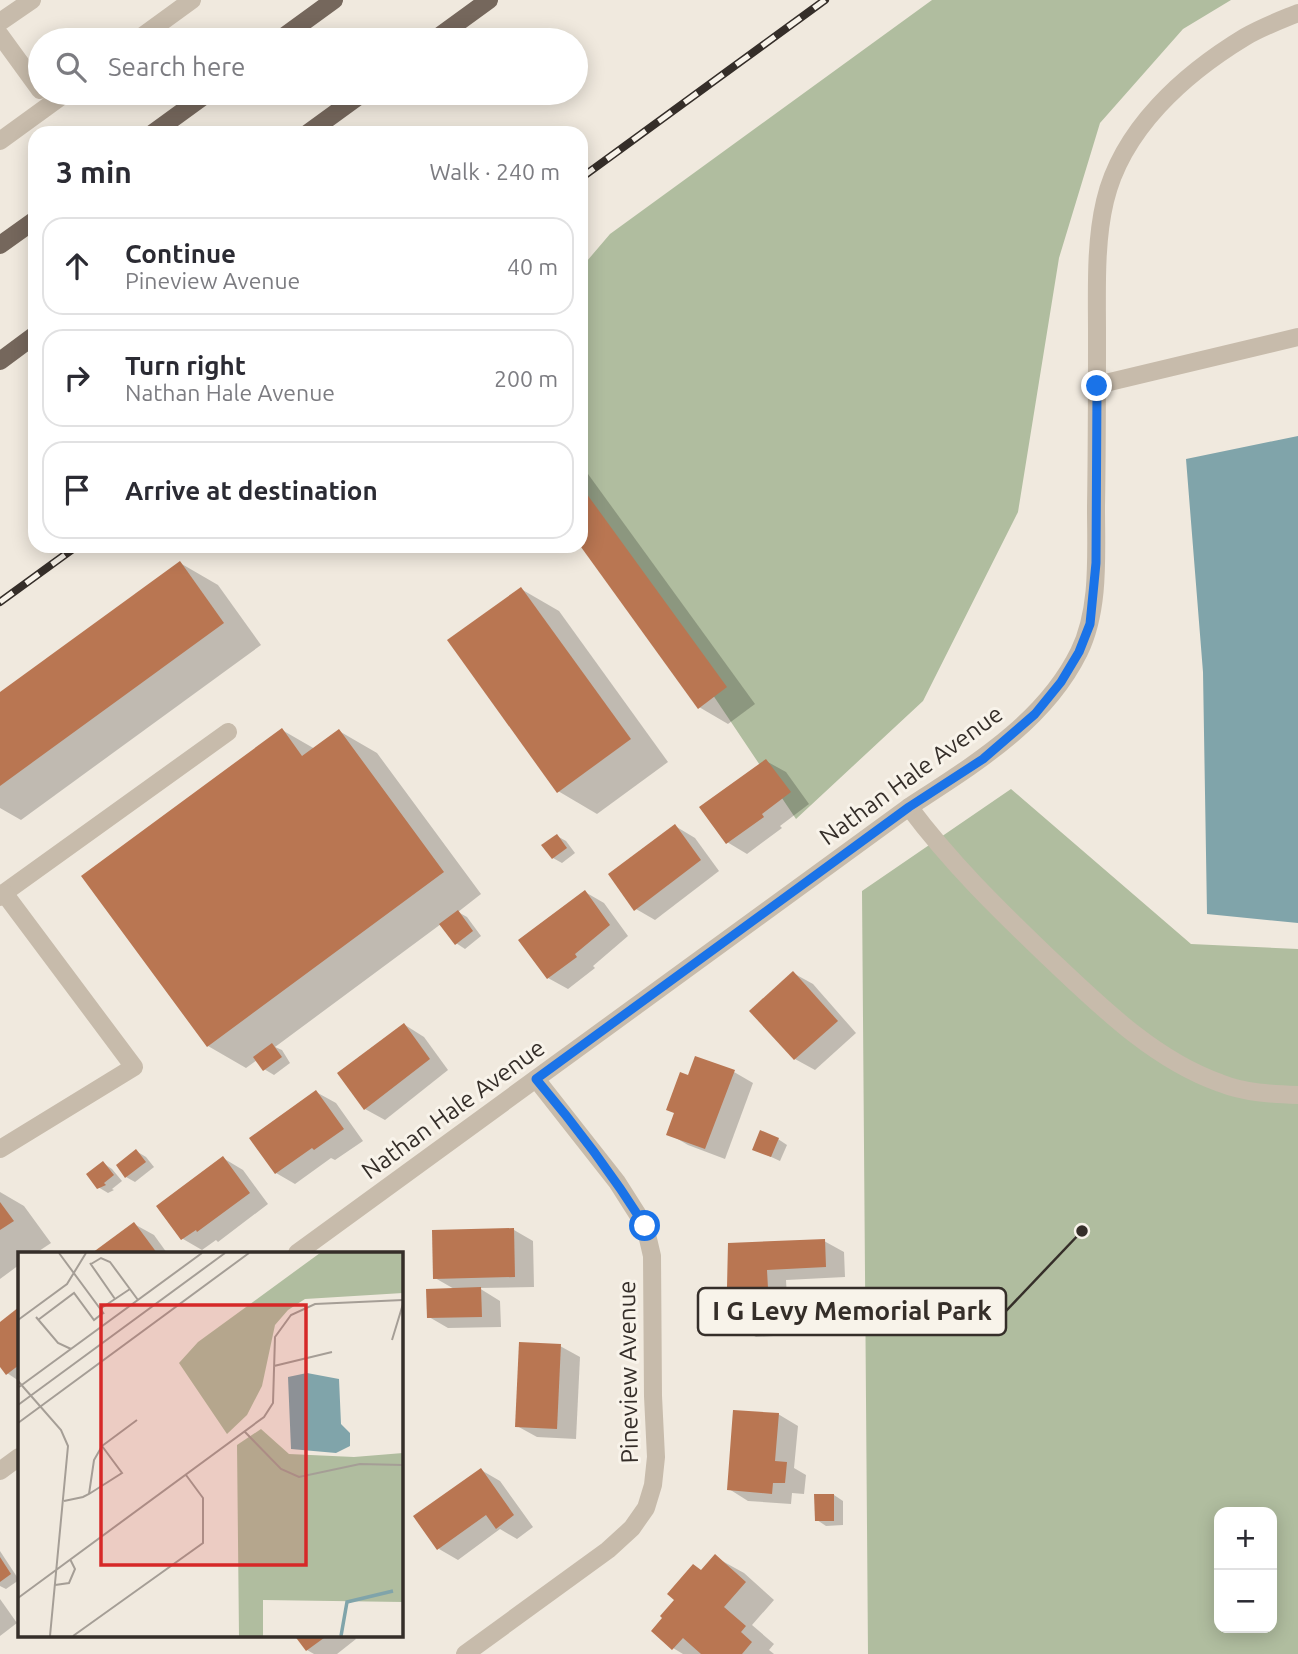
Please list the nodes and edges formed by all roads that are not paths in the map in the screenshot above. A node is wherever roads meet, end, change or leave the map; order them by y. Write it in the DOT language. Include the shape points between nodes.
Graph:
graph roads {
  1 [pos="32,0"];
  2 [pos="192,0"];
  3 [pos="334,0"];
  4 [pos="489,0"];
  5 [pos="1298,13"];
  6 [pos="0,22"];
  7 [pos="154,28"];
  8 [pos="296,28"];
  9 [pos="450,28"];
  10 [pos="0,35"];
  11 [pos="6,55"];
  12 [pos="28,78"];
  13 [pos="35,105"];
  14 [pos="192,105"];
  15 [pos="347,105"];
  16 [pos="163,126"];
  17 [pos="318,126"];
  18 [pos="0,141"];
  19 [pos="28,225"];
  20 [pos="0,245"];
  21 [pos="1298,337"];
  22 [pos="28,340"];
  23 [pos="0,360"];
  24 [pos="1097,386"];
  25 [pos="228,732"];
  26 [pos="909,807"];
  27 [pos="2,895"];
  28 [pos="536,1079"];
  29 [pos="1298,1095"];
  30 [pos="0,1149"];
  31 [pos="299,1252"];
  32 [pos="18,1458"];
  33 [pos="0,1471"];
  34 [pos="465,1654"];
  1 -- 6 [label="street"];
  2 -- 7 [label="street"];
  3 -- 8 [label="main road"];
  4 -- 9 [label="main road"];
  5 -- 24 [label="street, Nathan Hale Avenue" via="1248,36 1203,65 1167,96 1118,165 1105,201 1098,262"];
  10 -- 11 [label="street"];
  11 -- 12 [label="street"];
  13 -- 18 [label="street"];
  14 -- 16 [label="main road"];
  15 -- 17 [label="main road"];
  19 -- 20 [label="main road"];
  21 -- 24 [label="street"];
  22 -- 23 [label="main road"];
  24 -- 26 [label="street, Nathan Hale Avenue" via="1096,563 1090,624 1079,652 1035,714 983,759"];
  25 -- 27 [label="street"];
  26 -- 28 [label="street, Nathan Hale Avenue"];
  26 -- 29 [label="street" via="975,887 1141,1039 1192,1072 1221,1084 1256,1093"];
  27 -- 30 [label="street" via="134,1067"];
  28 -- 31 [label="street, Nathan Hale Avenue"];
  28 -- 34 [label="street, Pineview Avenue" via="617,1182 645,1226 652,1256 653,1485 646,1508 608,1550"];
  32 -- 33 [label="street"];
}
